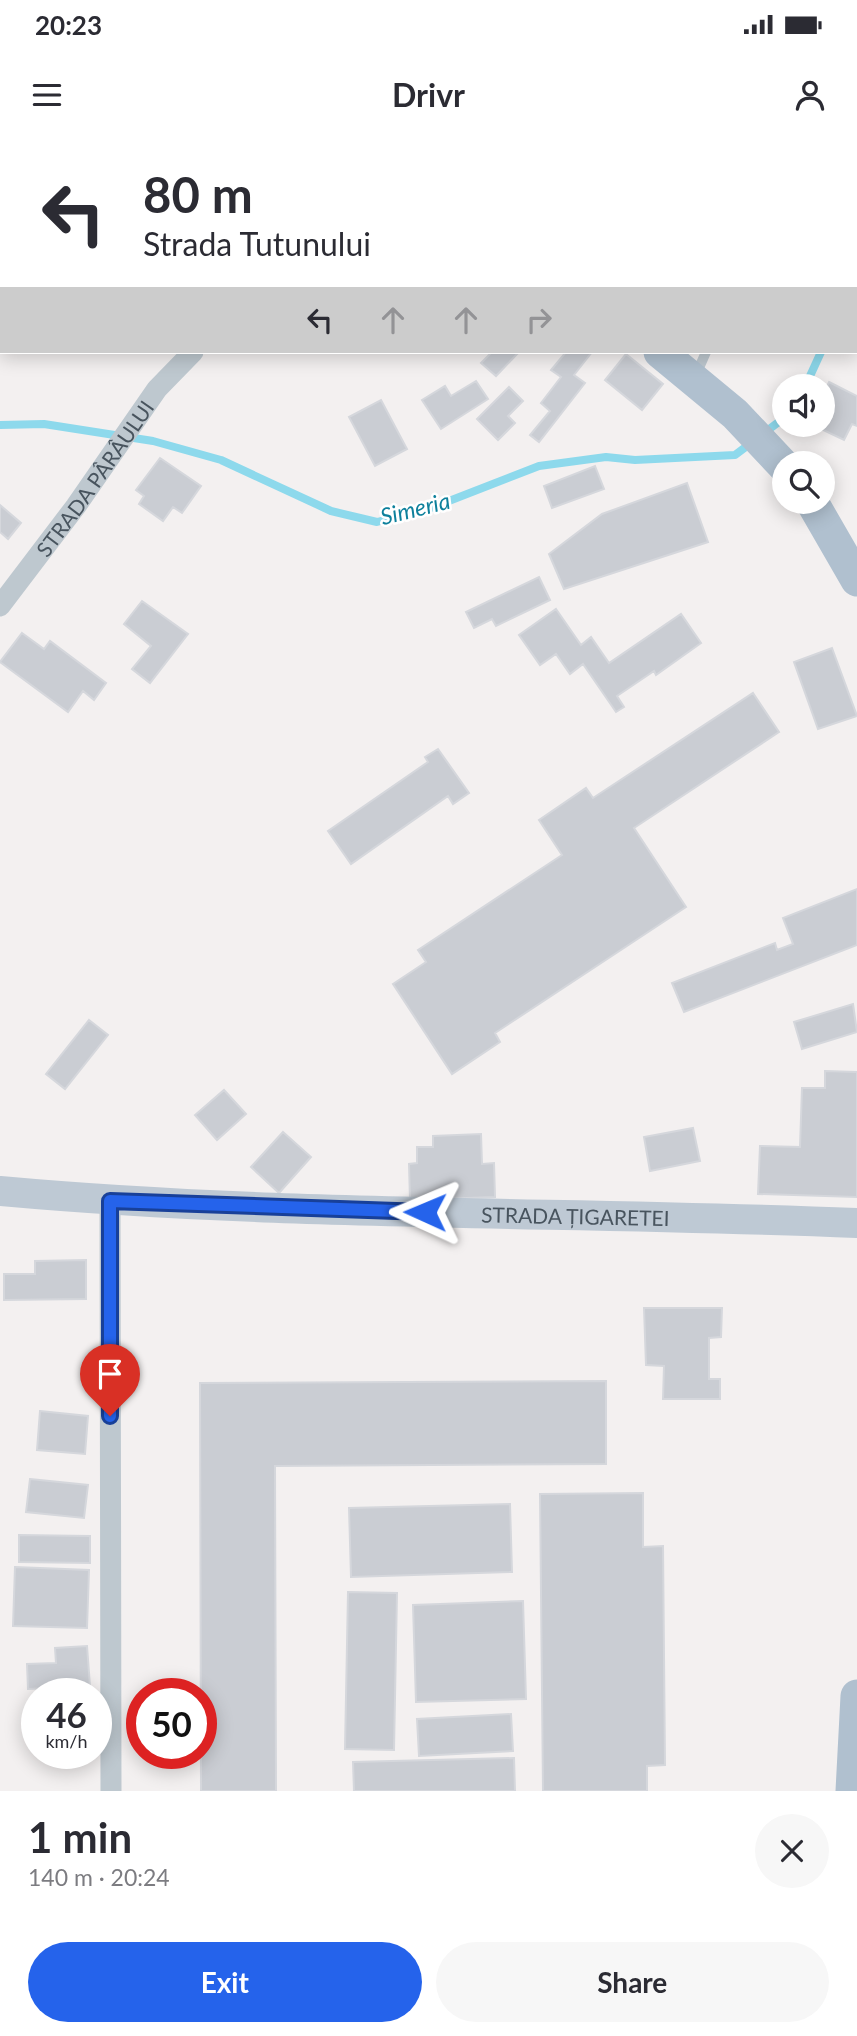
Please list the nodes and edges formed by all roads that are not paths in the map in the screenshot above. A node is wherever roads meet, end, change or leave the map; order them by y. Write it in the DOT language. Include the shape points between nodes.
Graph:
graph roads {
  1 [pos="191,354"];
  2 [pos="666,354"];
  3 [pos="700,366"];
  4 [pos="772,452"];
  5 [pos="819,514"];
  6 [pos="857,580"];
  7 [pos="0,606"];
  8 [pos="0,1191"];
  9 [pos="110,1201"];
  10 [pos="857,1223"];
  11 [pos="857,1696"];
  12 [pos="111,1791"];
  13 [pos="852,1791"];
  1 -- 7 [label="street, STRADA PÂRÂULUI" via="157,389"];
  2 -- 3 [label="main road"];
  3 -- 4 [label="main road" via="735,414"];
  5 -- 6 [label="main road"];
  8 -- 9 [label="main road, STRADA ȚIGARETEI"];
  9 -- 10 [label="main road, STRADA ȚIGARETEI"];
  9 -- 12 [label="street"];
  11 -- 13 [label="main road"];
}
